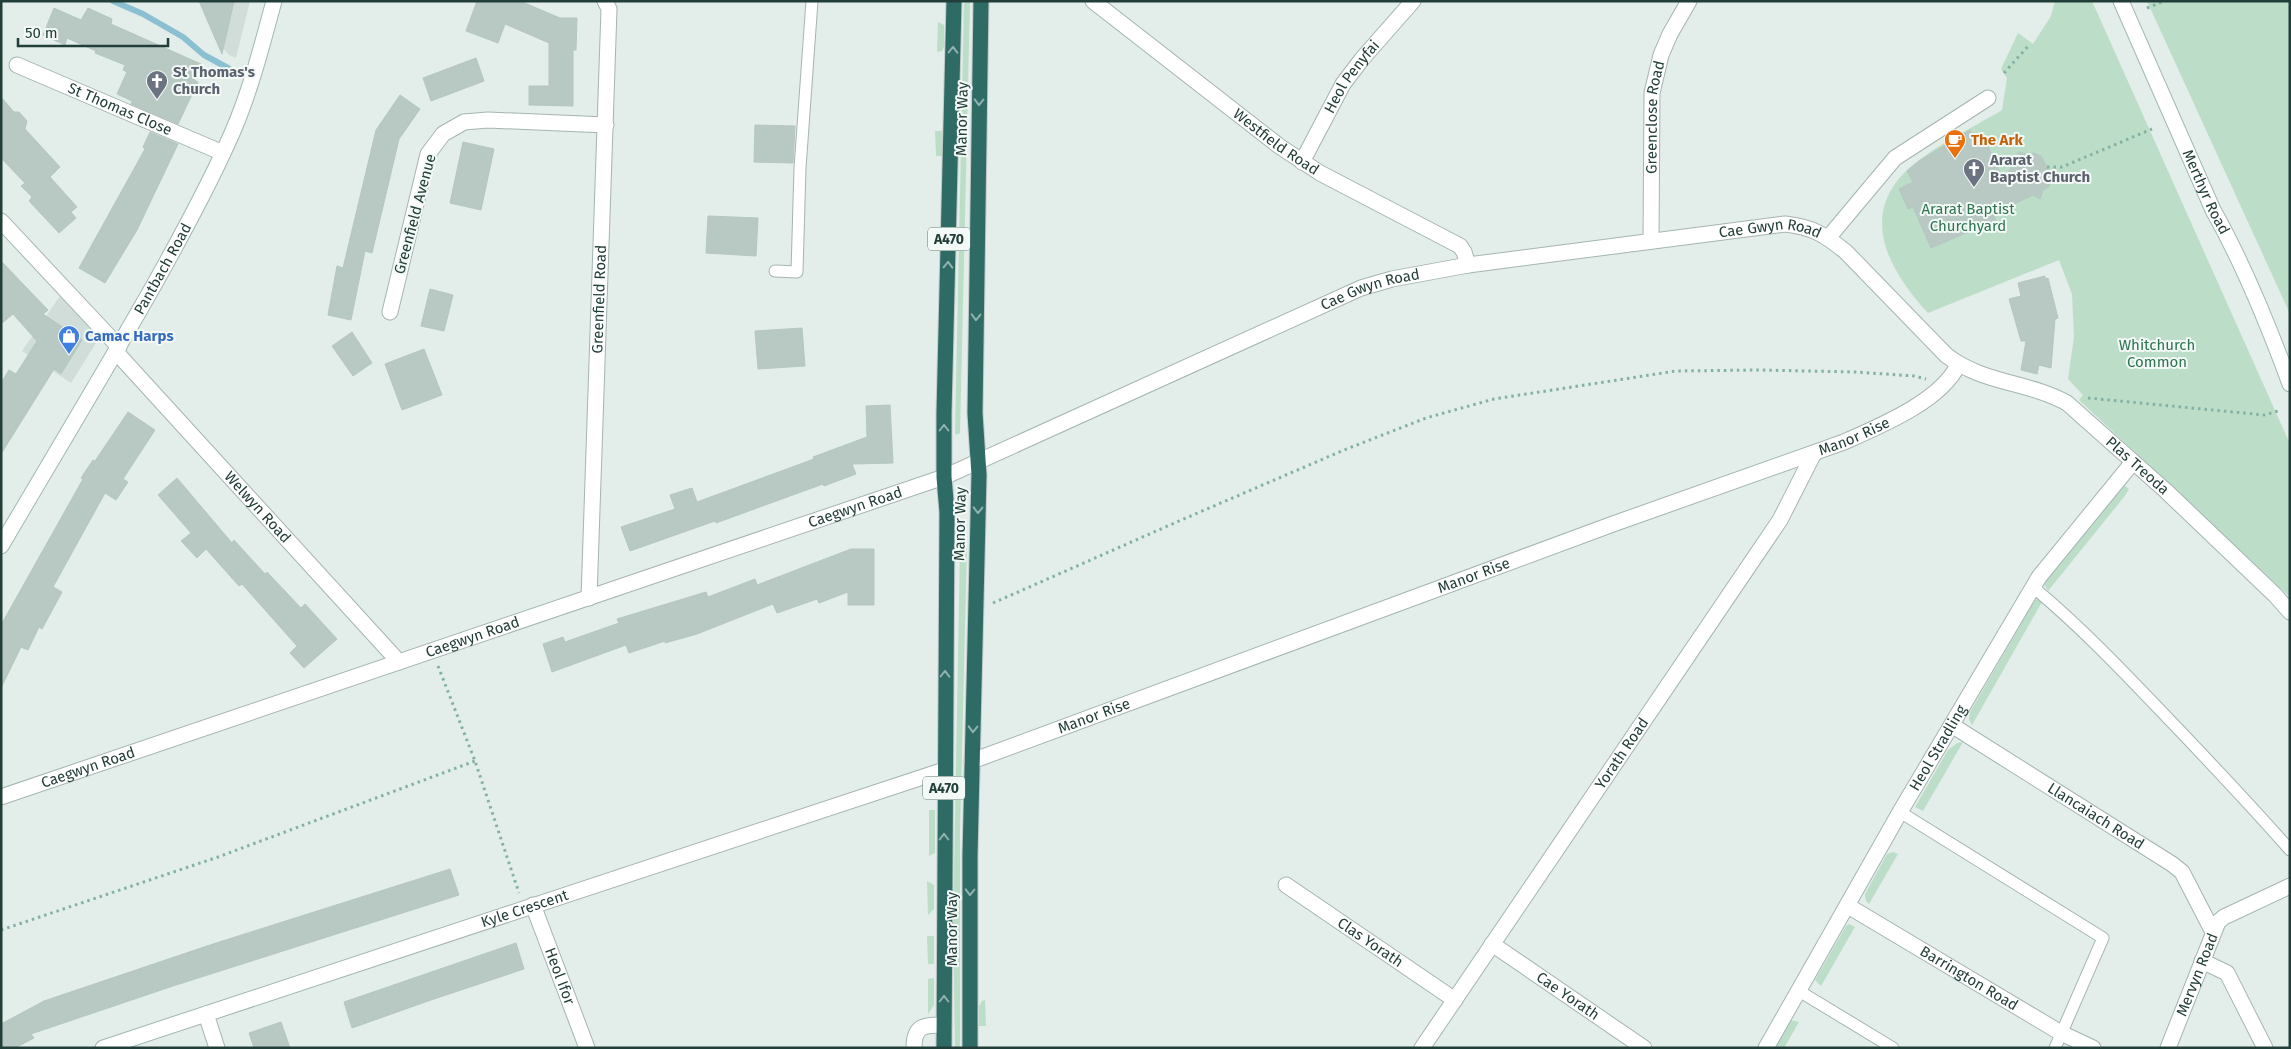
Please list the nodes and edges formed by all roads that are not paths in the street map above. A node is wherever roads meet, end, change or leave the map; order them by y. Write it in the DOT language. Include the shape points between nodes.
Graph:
graph roads {
  1 [pos="274,1"];
  2 [pos="605,1"];
  3 [pos="812,1"];
  4 [pos="954,1"];
  5 [pos="981,1"];
  6 [pos="1093,1"];
  7 [pos="1413,1"];
  8 [pos="1689,1"];
  9 [pos="2121,1"];
  10 [pos="17,65"];
  11 [pos="1988,98"];
  12 [pos="606,124"];
  13 [pos="223,153"];
  14 [pos="1302,162"];
  15 [pos="1,221"];
  16 [pos="1828,238"];
  17 [pos="1651,242"];
  18 [pos="1468,265"];
  19 [pos="775,271"];
  20 [pos="390,312"];
  21 [pos="117,350"];
  22 [pos="2285,354"];
  23 [pos="1958,365"];
  24 [pos="2290,384"];
  25 [pos="1813,454"];
  26 [pos="978,461"];
  27 [pos="2133,462"];
  28 [pos="944,476"];
  29 [pos="1,546"];
  30 [pos="2033,587"];
  31 [pos="589,598"];
  32 [pos="2290,612"];
  33 [pos="399,662"];
  34 [pos="1953,726"];
  35 [pos="972,761"];
  36 [pos="944,770"];
  37 [pos="1,797"];
  38 [pos="1900,812"];
  39 [pos="2290,850"];
  40 [pos="1286,885"];
  41 [pos="2290,886"];
  42 [pos="533,905"];
  43 [pos="1848,906"];
  44 [pos="2213,932"];
  45 [pos="1492,944"];
  46 [pos="2202,961"];
  47 [pos="1799,991"];
  48 [pos="1455,1000"];
  49 [pos="206,1014"];
  50 [pos="944,1025"];
  51 [pos="2061,1033"];
  52 [pos="103,1048"];
  53 [pos="217,1048"];
  54 [pos="587,1048"];
  55 [pos="914,1048"];
  56 [pos="944,1048"];
  57 [pos="970,1048"];
  58 [pos="1422,1048"];
  59 [pos="1644,1048"];
  60 [pos="1766,1048"];
  61 [pos="1893,1048"];
  62 [pos="2055,1048"];
  63 [pos="2093,1048"];
  64 [pos="2168,1048"];
  65 [pos="2265,1048"];
  1 -- 13 [label="street, Pantbach Road" via="254,76"];
  2 -- 12 [label="street, Greenfield Road" via="609,9"];
  3 -- 19 [label="lane" via="800,168 797,272"];
  28 -- 4 [label="highway, Manor Way / A470, one-way"];
  5 -- 26 [label="highway, Manor Way / A470, one-way" via="975,413"];
  6 -- 14 [label="street, Westfield Road"];
  7 -- 14 [label="street, Heol Penyfai" via="1344,84"];
  8 -- 17 [label="street, Greenclose Road" via="1661,55 1652,93"];
  9 -- 22 [label="street, Merthyr Road" via="2213,210"];
  10 -- 13 [label="street, St Thomas Close"];
  11 -- 16 [label="street, Cae Gwyn Road" via="1895,158"];
  12 -- 20 [label="street, Greenfield Avenue" via="488,120 464,122 443,134 428,154"];
  12 -- 31 [label="street, Greenfield Road"];
  13 -- 21 [label="street, Pantbach Road"];
  14 -- 18 [label="street, Westfield Road" via="1460,246"];
  15 -- 21 [label="street, Welwyn Road"];
  16 -- 17 [label="street, Cae Gwyn Road" via="1803,226 1785,224"];
  16 -- 23 [label="street, Cae Gwyn Road" via="1846,252"];
  17 -- 18 [label="street, Cae Gwyn Road"];
  18 -- 26 [label="street, Cae Gwyn Road" via="1392,279 1338,298"];
  21 -- 29 [label="street, Pantbach Road"];
  21 -- 33 [label="street, Welwyn Road"];
  22 -- 24 [label="street, Merthyr Road"];
  23 -- 25 [label="street, Manor Rise" via="1946,384 1919,404 1869,431"];
  23 -- 27 [label="street, Plas Treoda" via="2055,396"];
  25 -- 35 [label="street, Manor Rise" via="1622,521"];
  25 -- 45 [label="street, Yorath Road" via="1780,520"];
  26 -- 28 [label="street, Cae Gwyn Road"];
  26 -- 35 [label="highway, Manor Way / A470, one-way"];
  27 -- 30 [label="street, Heol Stradling"];
  27 -- 32 [label="street, Plas Treoda"];
  28 -- 31 [label="street, Caegwyn Road"];
  36 -- 28 [label="highway, Manor Way / A470, one-way" via="947,512"];
  30 -- 34 [label="street, Heol Stradling"];
  30 -- 39 [label="lane" via="2127,674"];
  31 -- 33 [label="street, Caegwyn Road"];
  33 -- 37 [label="street, Caegwyn Road"];
  34 -- 38 [label="street, Heol Stradling"];
  34 -- 44 [label="street, Llancaiach Road" via="2172,864 2182,872"];
  35 -- 57 [label="highway, Manor Way / A470, one-way"];
  36 -- 42 [label="street, Kyle Crescent"];
  50 -- 36 [label="highway, Manor Way / A470, one-way"];
  38 -- 43 [label="street, Heol Stradling"];
  38 -- 51 [label="lane" via="2103,938"];
  40 -- 48 [label="street, Clas Yorath"];
  41 -- 44 [label="street, Mervyn Road" via="2224,917"];
  42 -- 49 [label="street, Kyle Crescent"];
  42 -- 54 [label="street, Heol Ifor"];
  43 -- 47 [label="street, Heol Stradling"];
  43 -- 51 [label="street, Barrington Road"];
  44 -- 46 [label="street, Mervyn Road"];
  45 -- 48 [label="street, Yorath Road"];
  45 -- 59 [label="street, Cae Yorath"];
  46 -- 64 [label="street, Mervyn Road"];
  46 -- 65 [label="street" via="2220,969 2232,980"];
  47 -- 60 [label="street, Heol Stradling"];
  47 -- 61 [label="lane"];
  48 -- 58 [label="street, Yorath Road"];
  49 -- 52 [label="street, Kyle Crescent"];
  49 -- 53 [label="street"];
  50 -- 55 [label="street" via="925,1026 918,1030 914,1036"];
  50 -- 56 [label="highway, Manor Way / A470"];
  51 -- 62 [label="lane"];
  51 -- 63 [label="street, Barrington Road"];
}
